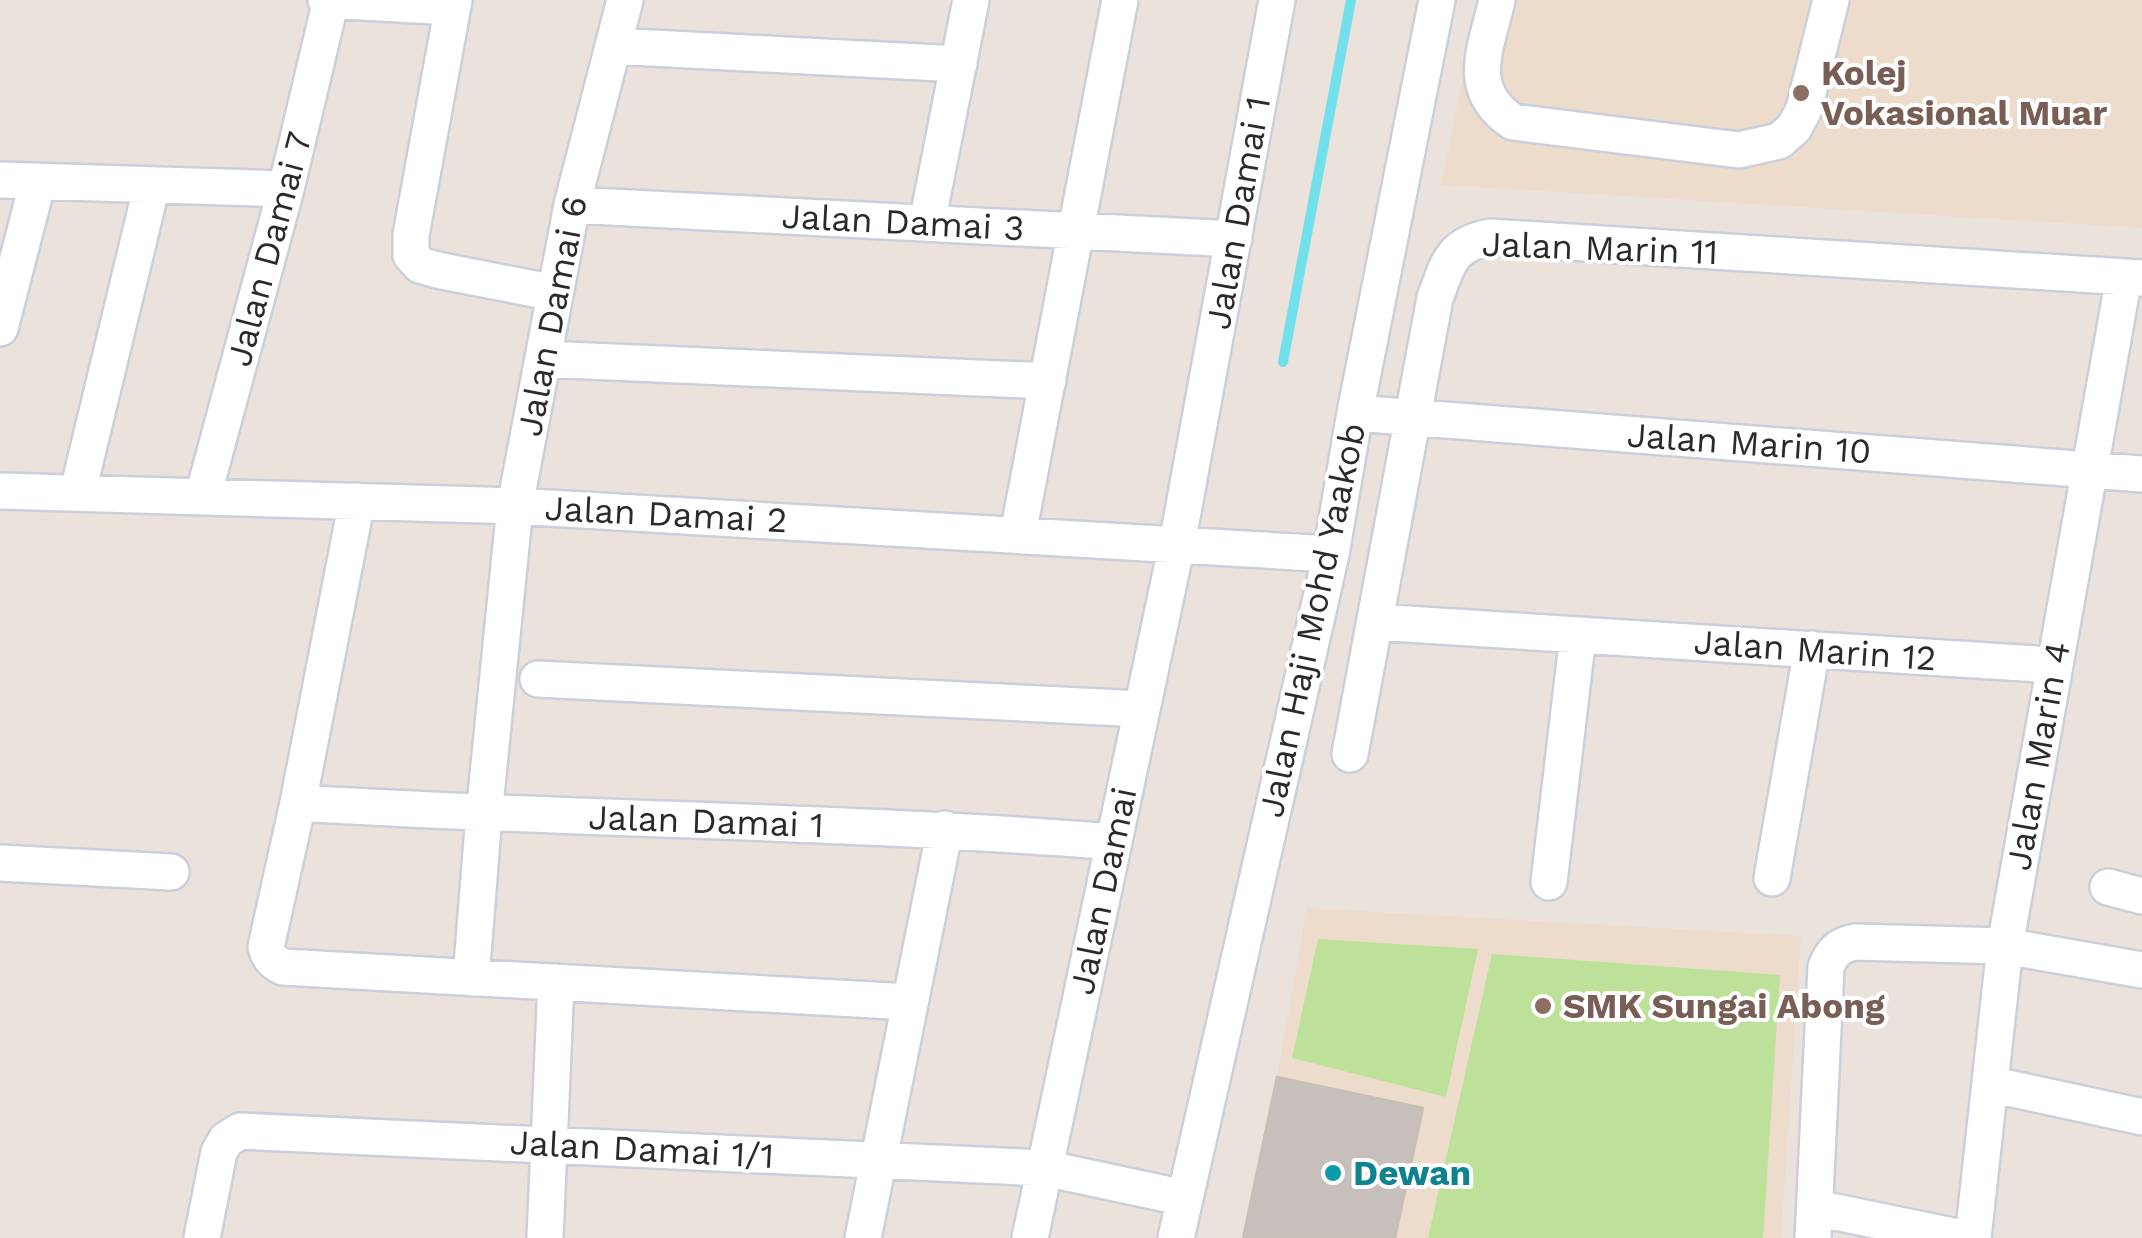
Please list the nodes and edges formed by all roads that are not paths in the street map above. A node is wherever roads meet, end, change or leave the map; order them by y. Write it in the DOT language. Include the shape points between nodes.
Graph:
graph roads {
  1 [pos="328,0"];
  2 [pos="625,0"];
  3 [pos="971,0"];
  4 [pos="1120,0"];
  5 [pos="1277,0"];
  6 [pos="1437,0"];
  7 [pos="1496,0"];
  8 [pos="1831,0"];
  9 [pos="453,3"];
  10 [pos="614,46"];
  11 [pos="960,64"];
  12 [pos="0,180"];
  13 [pos="38,181"];
  14 [pos="152,185"];
  15 [pos="286,189"];
  16 [pos="572,205"];
  17 [pos="927,223"];
  18 [pos="1077,231"];
  19 [pos="1234,239"];
  20 [pos="2133,277"];
  21 [pos="555,293"];
  22 [pos="0,328"];
  23 [pos="543,358"];
  24 [pos="1048,381"];
  25 [pos="1355,413"];
  26 [pos="1414,418"];
  27 [pos="2089,469"];
  28 [pos="2142,474"];
  29 [pos="0,491"];
  30 [pos="78,491"];
  31 [pos="203,496"];
  32 [pos="356,501"];
  33 [pos="515,506"];
  34 [pos="1018,534"];
  35 [pos="1193,544"];
  36 [pos="1331,554"];
  37 [pos="1375,622"];
  38 [pos="1578,635"];
  39 [pos="1812,649"];
  40 [pos="2053,664"];
  41 [pos="538,679"];
  42 [pos="1142,709"];
  43 [pos="1350,754"];
  44 [pos="298,804"];
  45 [pos="484,814"];
  46 [pos="945,828"];
  47 [pos="1114,842"];
  48 [pos="0,863"];
  49 [pos="171,872"];
  50 [pos="1772,878"];
  51 [pos="1549,882"];
  52 [pos="2108,888"];
  53 [pos="2142,896"];
  54 [pos="2005,946"];
  55 [pos="2142,970"];
  56 [pos="471,978"];
  57 [pos="556,982"];
  58 [pos="910,1002"];
  59 [pos="1990,1084"];
  60 [pos="2142,1117"];
  61 [pos="548,1145"];
  62 [pos="877,1160"];
  63 [pos="1044,1168"];
  64 [pos="1185,1198"];
  65 [pos="1814,1223"];
  66 [pos="202,1238"];
  67 [pos="545,1238"];
  68 [pos="863,1238"];
  69 [pos="1030,1238"];
  70 [pos="1176,1238"];
  71 [pos="1962,1238"];
  72 [pos="1973,1238"];
  1 -- 9 [label="street"];
  1 -- 15 [label="street, Jalan Damai 7"];
  2 -- 10 [label="street, Jalan Damai 6"];
  3 -- 11 [label="street"];
  4 -- 18 [label="street"];
  5 -- 19 [label="street, Jalan Damai 1"];
  6 -- 25 [label="street, Jalan Haji Mohd Yaakob"];
  7 -- 8 [label="street" via="1482,66 1485,96 1513,122 1739,150 1779,141 1794,128"];
  9 -- 21 [label="street" via="410,255 437,270"];
  10 -- 11 [label="street"];
  10 -- 16 [label="street, Jalan Damai 6"];
  11 -- 17 [label="street"];
  12 -- 13 [label="street"];
  13 -- 14 [label="street"];
  13 -- 22 [label="street"];
  14 -- 15 [label="street"];
  14 -- 30 [label="street"];
  15 -- 31 [label="street, Jalan Damai 7"];
  16 -- 17 [label="street, Jalan Damai 3"];
  16 -- 21 [label="street, Jalan Damai 6"];
  17 -- 18 [label="street, Jalan Damai 3"];
  18 -- 19 [label="street, Jalan Damai 3"];
  18 -- 24 [label="street"];
  19 -- 35 [label="street, Jalan Damai 1"];
  20 -- 26 [label="street, Jalan Marin 11" via="1490,237 1466,242 1451,258 1434,298"];
  20 -- 27 [label="street, Jalan Marin 4"];
  21 -- 23 [label="street, Jalan Damai 6"];
  23 -- 24 [label="street"];
  23 -- 33 [label="street, Jalan Damai 6"];
  24 -- 34 [label="street"];
  25 -- 26 [label="street, Jalan Marin 10"];
  25 -- 36 [label="street, Jalan Haji Mohd Yaakob"];
  26 -- 27 [label="street, Jalan Marin 10"];
  26 -- 37 [label="street, Jalan Marin 11"];
  27 -- 28 [label="street, Jalan Marin 10"];
  27 -- 40 [label="street, Jalan Marin 4"];
  29 -- 30 [label="street, Jalan Damai 2"];
  30 -- 31 [label="street, Jalan Damai 2"];
  31 -- 32 [label="street, Jalan Damai 2"];
  32 -- 33 [label="street, Jalan Damai 2"];
  32 -- 44 [label="street"];
  33 -- 34 [label="street, Jalan Damai 2"];
  33 -- 45 [label="street, Jalan Damai 6"];
  34 -- 35 [label="street, Jalan Damai 2"];
  35 -- 36 [label="street, Jalan Damai 2"];
  35 -- 42 [label="street, Jalan Damai"];
  36 -- 64 [label="street, Jalan Haji Mohd Yaakob"];
  37 -- 38 [label="street, Jalan Marin 12"];
  37 -- 43 [label="street, Jalan Marin 11"];
  38 -- 39 [label="street, Jalan Marin 12"];
  38 -- 51 [label="street"];
  39 -- 40 [label="street, Jalan Marin 12"];
  39 -- 50 [label="street"];
  40 -- 54 [label="street, Jalan Marin 4"];
  41 -- 42 [label="street"];
  42 -- 47 [label="street, Jalan Damai"];
  44 -- 45 [label="street, Jalan Damai 1"];
  44 -- 56 [label="street" via="269,957 283,967"];
  45 -- 46 [label="street, Jalan Damai 1"];
  45 -- 56 [label="street, Jalan Damai 6"];
  46 -- 47 [label="street, Jalan Damai 1"];
  46 -- 58 [label="street"];
  47 -- 63 [label="street, Jalan Damai"];
  48 -- 49 [label="street"];
  52 -- 53 [label="street"];
  54 -- 55 [label="street"];
  54 -- 59 [label="street, Jalan Marin 4"];
  54 -- 65 [label="street" via="1855,942 1834,952 1826,967"];
  56 -- 57 [label="street"];
  57 -- 58 [label="street"];
  57 -- 61 [label="street"];
  58 -- 62 [label="street"];
  59 -- 60 [label="street"];
  59 -- 72 [label="street, Jalan Marin 4"];
  61 -- 62 [label="street, Jalan Damai 1/1"];
  61 -- 66 [label="street, Jalan Damai 1/1" via="240,1131 219,1152"];
  61 -- 67 [label="street"];
  62 -- 63 [label="street, Jalan Damai 1/1"];
  62 -- 68 [label="street"];
  63 -- 64 [label="street, Jalan Damai 1/1"];
  63 -- 69 [label="street, Jalan Damai"];
  64 -- 70 [label="street, Jalan Haji Mohd Yaakob"];
  65 -- 71 [label="street"];
}
